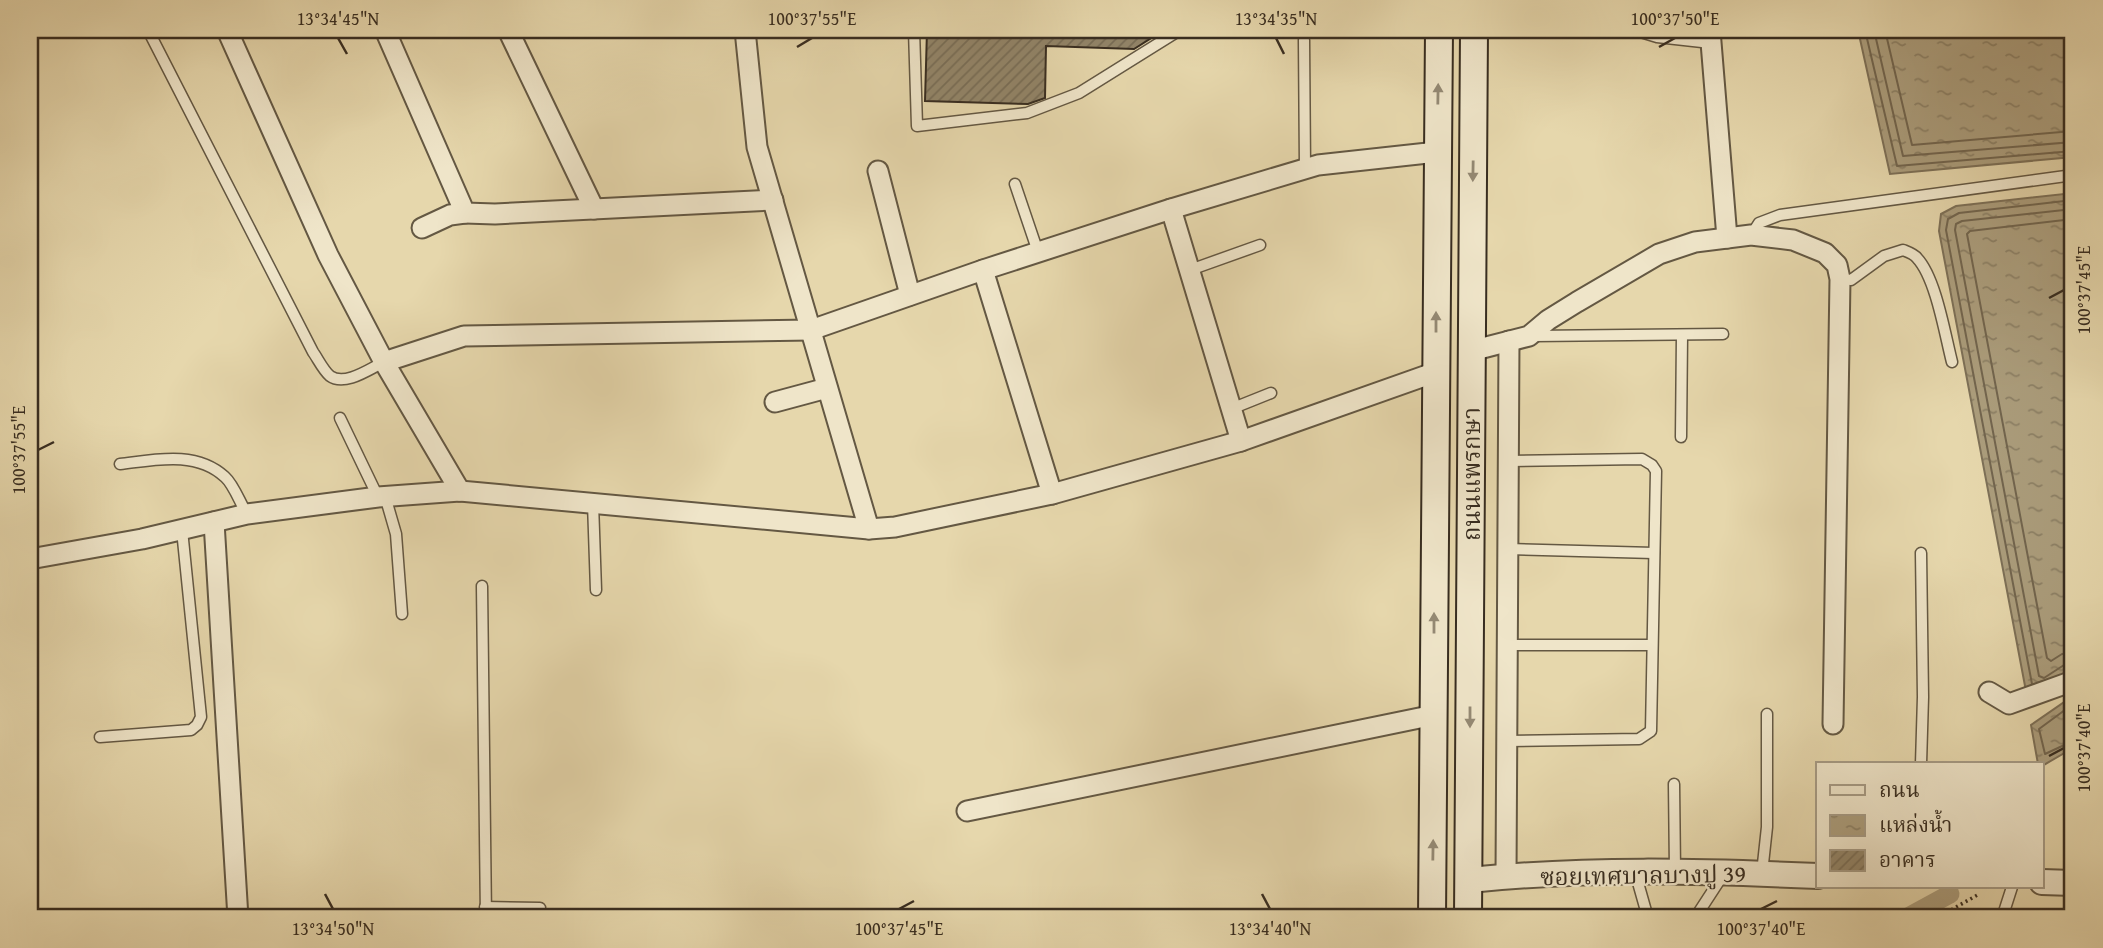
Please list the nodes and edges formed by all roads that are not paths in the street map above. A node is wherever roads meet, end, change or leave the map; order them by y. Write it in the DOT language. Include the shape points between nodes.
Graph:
graph roads {
  1 [pos="148,30"];
  2 [pos="227,30"];
  3 [pos="385,30"];
  4 [pos="508,30"];
  5 [pos="745,30"];
  6 [pos="914,30"];
  7 [pos="1180,30"];
  8 [pos="1439,30"];
  9 [pos="1474,30"];
  10 [pos="1634,30"];
  11 [pos="1710,36"];
  12 [pos="1304,40"];
  13 [pos="1437,152"];
  14 [pos="1305,169"];
  15 [pos="878,171"];
  16 [pos="2073,175"];
  17 [pos="1015,184"];
  18 [pos="773,200"];
  19 [pos="594,209"];
  20 [pos="1171,209"];
  21 [pos="465,213"];
  22 [pos="422,228"];
  23 [pos="1751,235"];
  24 [pos="1727,238"];
  25 [pos="1260,245"];
  26 [pos="1038,252"];
  27 [pos="983,270"];
  28 [pos="1190,270"];
  29 [pos="1840,279"];
  30 [pos="910,295"];
  31 [pos="811,330"];
  32 [pos="1723,334"];
  33 [pos="1682,335"];
  34 [pos="1529,336"];
  35 [pos="1508,341"];
  36 [pos="1471,351"];
  37 [pos="384,362"];
  38 [pos="1952,362"];
  39 [pos="1436,372"];
  40 [pos="827,387"];
  41 [pos="1271,393"];
  42 [pos="775,402"];
  43 [pos="1231,409"];
  44 [pos="340,418"];
  45 [pos="1681,437"];
  46 [pos="1241,441"];
  47 [pos="1508,461"];
  48 [pos="120,464"];
  49 [pos="460,491"];
  50 [pos="1052,494"];
  51 [pos="381,497"];
  52 [pos="593,503"];
  53 [pos="247,514"];
  54 [pos="214,522"];
  55 [pos="869,529"];
  56 [pos="182,530"];
  57 [pos="1508,549"];
  58 [pos="1654,553"];
  59 [pos="1921,554"];
  60 [pos="30,559"];
  61 [pos="482,586"];
  62 [pos="596,590"];
  63 [pos="402,614"];
  64 [pos="1507,645"];
  65 [pos="1652,645"];
  66 [pos="2073,681"];
  67 [pos="1989,692"];
  68 [pos="1767,714"];
  69 [pos="1434,715"];
  70 [pos="1833,724"];
  71 [pos="100,737"];
  72 [pos="1506,741"];
  73 [pos="1921,762"];
  74 [pos="1674,784"];
  75 [pos="967,811"];
  76 [pos="1635,872"];
  77 [pos="1675,872"];
  78 [pos="1725,872"];
  79 [pos="1762,874"];
  80 [pos="1506,876"];
  81 [pos="1816,876"];
  82 [pos="1469,880"];
  83 [pos="2044,883"];
  84 [pos="2073,883"];
  85 [pos="2012,888"];
  86 [pos="540,908"];
  87 [pos="486,913"];
  88 [pos="238,918"];
  89 [pos="1432,918"];
  90 [pos="1468,918"];
  91 [pos="1648,918"];
  92 [pos="1695,918"];
  93 [pos="2002,918"];
  1 -- 37 [label="lane" via="328,374 335,379 350,378"];
  2 -- 37 [label="street" via="328,255"];
  3 -- 21 [label="street"];
  4 -- 19 [label="street"];
  5 -- 18 [label="street" via="757,147"];
  6 -- 7 [label="lane" via="917,126 1027,113 1079,93"];
  13 -- 8 [label="main road, ถนนแพรกษา, one-way"];
  9 -- 36 [label="main road, ถนนแพรกษา, one-way"];
  10 -- 11 [label="lane" via="1657,37"];
  11 -- 24 [label="street"];
  12 -- 14 [label="lane"];
  13 -- 14 [label="street"];
  39 -- 13 [label="main road, ถนนแพรกษา, one-way"];
  14 -- 20 [label="street"];
  15 -- 30 [label="street"];
  16 -- 23 [label="lane" via="1780,215 1759,223"];
  17 -- 26 [label="lane"];
  18 -- 19 [label="street"];
  18 -- 31 [label="street"];
  19 -- 21 [label="street"];
  20 -- 26 [label="street"];
  20 -- 28 [label="street"];
  21 -- 22 [label="street"];
  23 -- 24 [label="street"];
  23 -- 29 [label="street" via="1793,240 1825,253 1837,265"];
  24 -- 34 [label="street" via="1659,254 1557,314"];
  25 -- 28 [label="lane"];
  26 -- 27 [label="street"];
  27 -- 30 [label="street"];
  27 -- 50 [label="street"];
  28 -- 43 [label="street"];
  29 -- 38 [label="lane" via="1851,280 1884,256 1903,250 1916,256 1928,273"];
  29 -- 70 [label="street"];
  30 -- 31 [label="street"];
  31 -- 37 [label="street" via="464,336"];
  31 -- 40 [label="street"];
  32 -- 33 [label="lane"];
  33 -- 34 [label="lane"];
  33 -- 45 [label="lane"];
  34 -- 35 [label="street"];
  35 -- 36 [label="street"];
  35 -- 47 [label="street"];
  36 -- 82 [label="main road, ถนนแพรกษา, one-way"];
  37 -- 49 [label="street"];
  39 -- 46 [label="street"];
  69 -- 39 [label="main road, ถนนแพรกษา, one-way"];
  40 -- 42 [label="street"];
  40 -- 55 [label="street"];
  41 -- 43 [label="lane"];
  43 -- 46 [label="street"];
  44 -- 51 [label="lane"];
  46 -- 50 [label="street"];
  47 -- 57 [label="street"];
  47 -- 58 [label="lane" via="1642,459 1652,465 1656,471"];
  48 -- 53 [label="lane" via="192,460 226,477"];
  49 -- 51 [label="street"];
  49 -- 52 [label="street"];
  50 -- 55 [label="street"];
  51 -- 53 [label="street"];
  51 -- 63 [label="lane" via="396,534"];
  52 -- 55 [label="street"];
  52 -- 62 [label="lane"];
  53 -- 54 [label="street"];
  54 -- 56 [label="street"];
  54 -- 88 [label="street"];
  56 -- 60 [label="street"];
  56 -- 71 [label="lane" via="201,716 191,730"];
  57 -- 58 [label="lane"];
  57 -- 64 [label="street"];
  58 -- 65 [label="lane"];
  59 -- 73 [label="lane"];
  61 -- 87 [label="lane"];
  64 -- 65 [label="lane"];
  64 -- 72 [label="street"];
  65 -- 72 [label="lane" via="1651,731 1647,735 1639,739"];
  66 -- 67 [label="street" via="2009,704"];
  68 -- 79 [label="lane" via="1767,827"];
  69 -- 75 [label="street"];
  89 -- 69 [label="main road, ถนนแพรกษา, one-way"];
  72 -- 80 [label="street"];
  74 -- 77 [label="lane"];
  76 -- 77 [label="street, ซอยเทศบาลบางปู 39"];
  76 -- 80 [label="street, ซอยเทศบาลบางปู 39"];
  76 -- 91 [label="lane"];
  77 -- 78 [label="street, ซอยเทศบาลบางปู 39"];
  78 -- 79 [label="street, ซอยเทศบาลบางปู 39"];
  78 -- 92 [label="lane"];
  79 -- 81 [label="street, ซอยเทศบาลบางปู 39"];
  80 -- 82 [label="street, ซอยเทศบาลบางปู 39"];
  82 -- 90 [label="main road, ถนนแพรกษา"];
  83 -- 84 [label="street"];
  85 -- 93 [label="lane"];
  86 -- 87 [label="lane"];
}
